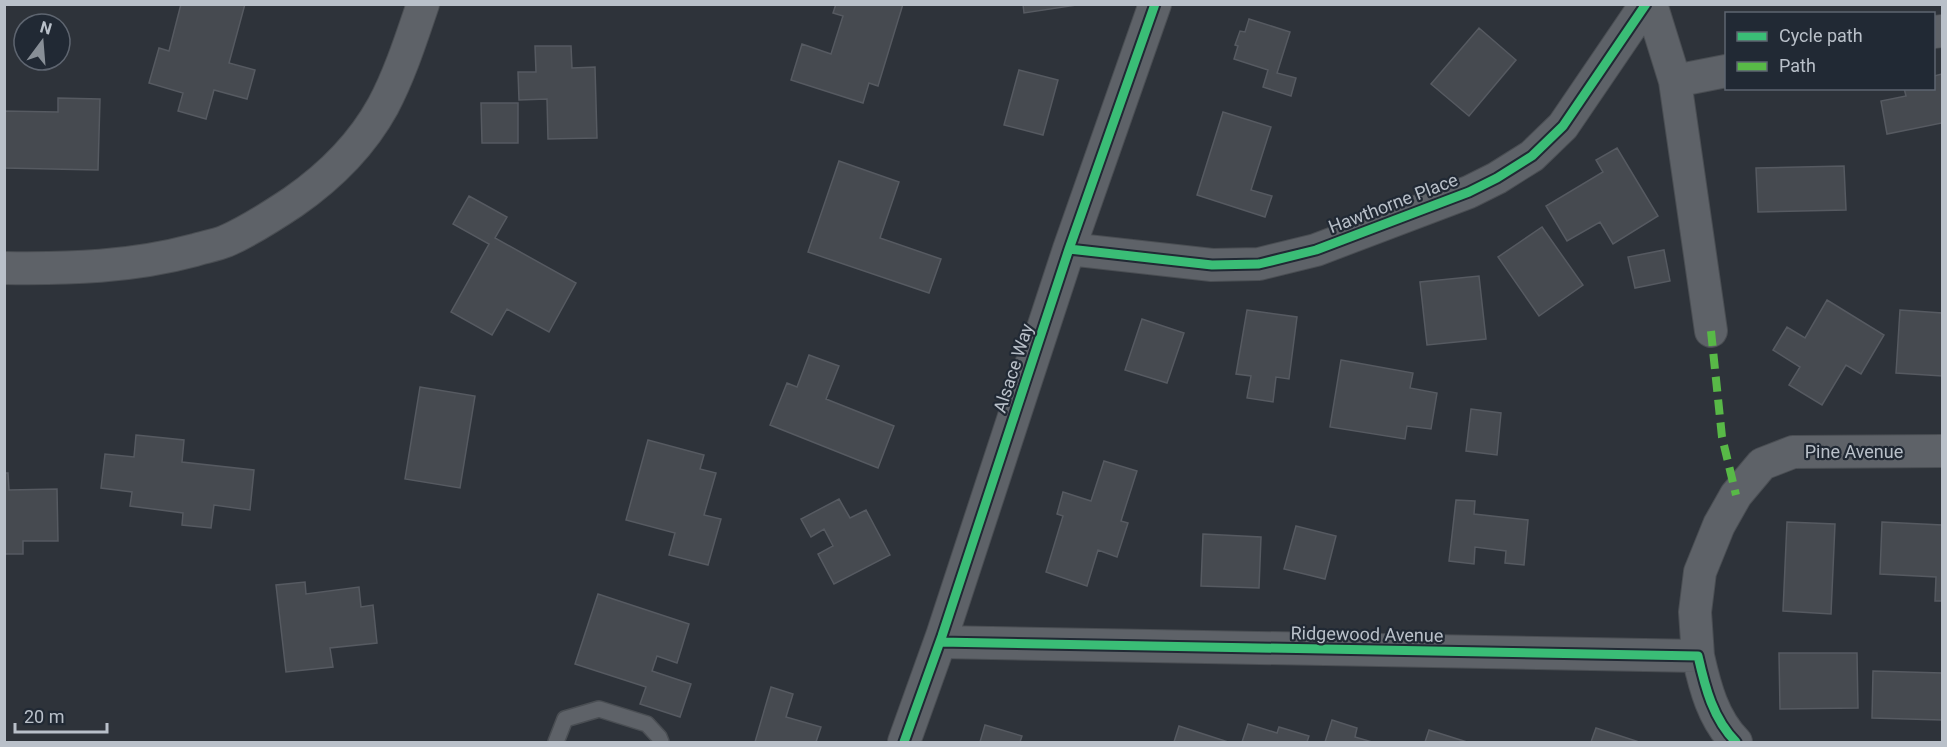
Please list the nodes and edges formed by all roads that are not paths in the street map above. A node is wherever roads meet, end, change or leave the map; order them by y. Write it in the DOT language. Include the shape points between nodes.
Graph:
graph roads {
  1 [pos="423,4"];
  2 [pos="1155,4"];
  3 [pos="1649,4"];
  4 [pos="1725,71"];
  5 [pos="1675,81"];
  6 [pos="1069,249"];
  7 [pos="4,268"];
  8 [pos="1712,330"];
  9 [pos="1942,451"];
  10 [pos="940,642"];
  11 [pos="1698,656"];
  12 [pos="556,742"];
  13 [pos="661,742"];
  14 [pos="904,742"];
  15 [pos="1736,742"];
  1 -- 7 [label="street" via="401,69 382,108 354,149 318,185 269,218 225,241 170,257 123,265"];
  2 -- 6 [label="street, Alsace Way"];
  3 -- 5 [label="street, Hawthorne Place"];
  3 -- 6 [label="street, Hawthorne Place" via="1563,126 1532,156 1469,192 1317,250 1259,264 1212,265"];
  4 -- 5 [label="street"];
  5 -- 8 [label="street, Hawthorne Place"];
  6 -- 10 [label="street, Alsace Way"];
  9 -- 11 [label="street, Pine Avenue" via="1793,452 1762,465 1730,505 1700,572 1695,612"];
  10 -- 11 [label="street, Ridgewood Avenue"];
  10 -- 14 [label="street, Alsace Way"];
  11 -- 15 [label="street" via="1706,693"];
  12 -- 13 [label="lane" via="565,719 598,709 647,724"];
}
